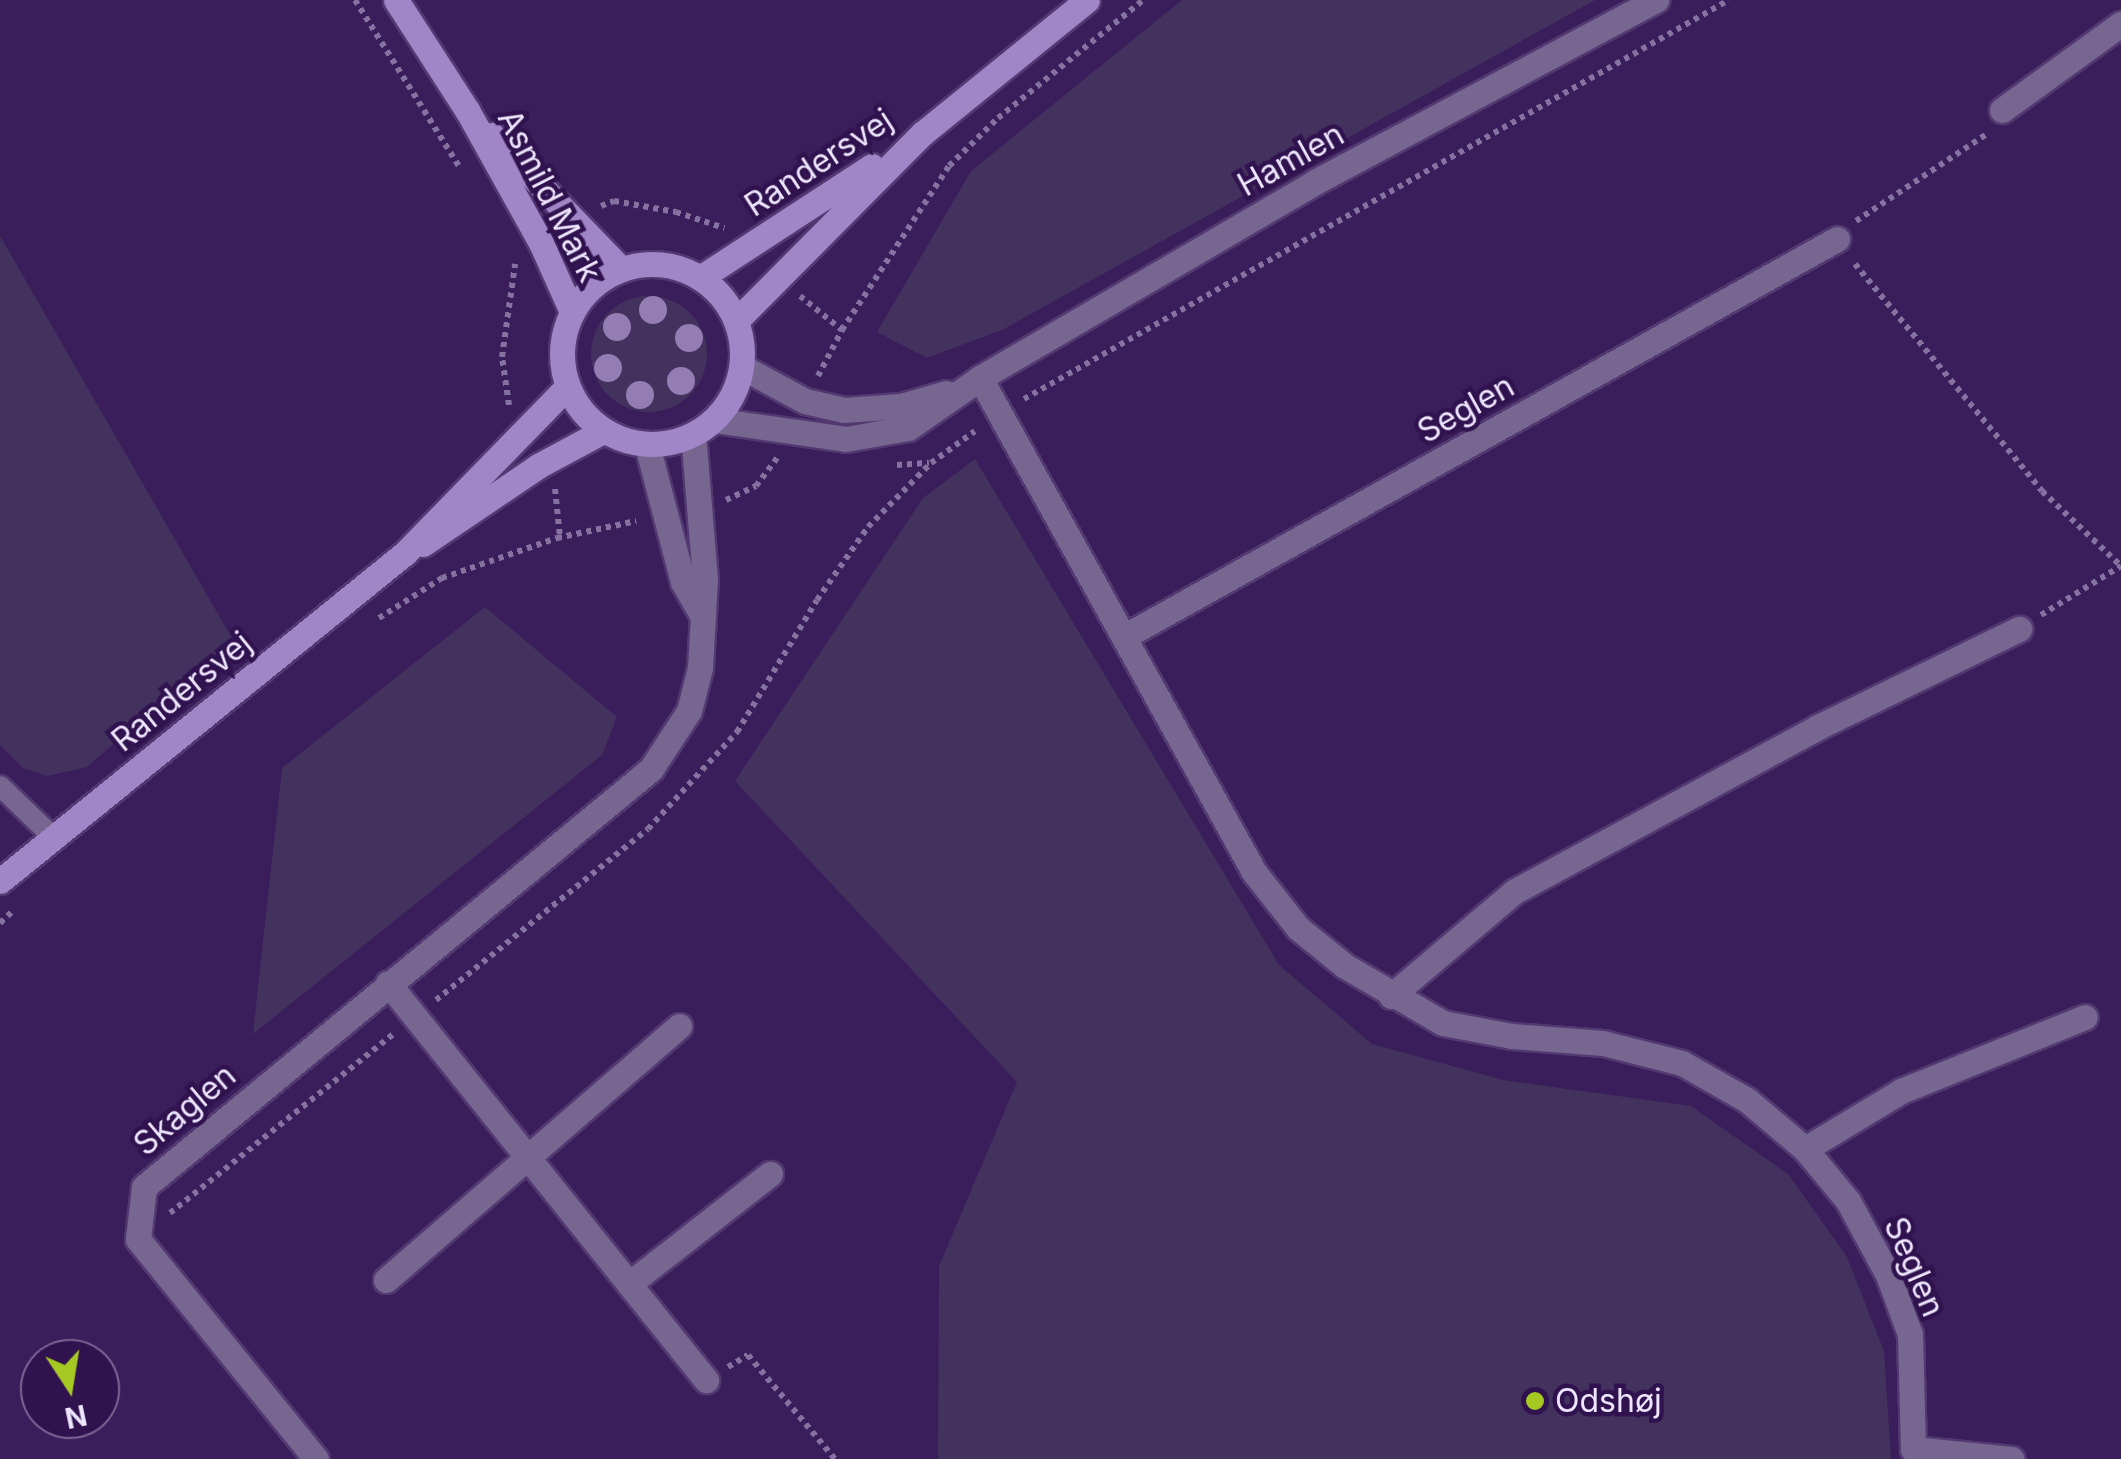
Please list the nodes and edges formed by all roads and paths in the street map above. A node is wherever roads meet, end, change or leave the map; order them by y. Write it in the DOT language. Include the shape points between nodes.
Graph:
graph roads {
  1 [pos="355,0"];
  2 [pos="396,0"];
  3 [pos="1087,0"];
  4 [pos="1143,0"];
  5 [pos="1656,0"];
  6 [pos="1729,0"];
  7 [pos="2121,24"];
  8 [pos="467,110"];
  9 [pos="2002,110"];
  10 [pos="922,133"];
  11 [pos="466,177"];
  12 [pos="574,221"];
  13 [pos="1837,239"];
  14 [pos="541,243"];
  15 [pos="745,250"];
  16 [pos="621,269"];
  17 [pos="777,276"];
  18 [pos="700,278"];
  19 [pos="572,312"];
  20 [pos="736,322"];
  21 [pos="842,330"];
  22 [pos="742,367"];
  23 [pos="973,383"];
  24 [pos="568,388"];
  25 [pos="804,401"];
  26 [pos="1000,412"];
  27 [pos="704,427"];
  28 [pos="604,431"];
  29 [pos="789,434"];
  30 [pos="520,435"];
  31 [pos="646,445"];
  32 [pos="538,466"];
  33 [pos="699,508"];
  34 [pos="665,515"];
  35 [pos="560,537"];
  36 [pos="405,553"];
  37 [pos="2121,566"];
  38 [pos="701,614"];
  39 [pos="376,620"];
  40 [pos="2019,629"];
  41 [pos="1127,635"];
  42 [pos="0,786"];
  43 [pos="54,838"];
  44 [pos="0,881"];
  45 [pos="29,898"];
  46 [pos="0,922"];
  47 [pos="388,984"];
  48 [pos="1391,996"];
  49 [pos="415,1017"];
  50 [pos="2085,1017"];
  51 [pos="679,1026"];
  52 [pos="1805,1149"];
  53 [pos="528,1157"];
  54 [pos="770,1174"];
  55 [pos="138,1238"];
  56 [pos="386,1280"];
  57 [pos="629,1284"];
  58 [pos="706,1380"];
  59 [pos="316,1459"];
  60 [pos="835,1459"];
  61 [pos="2011,1459"];
  1 -- 11 [label="path"];
  2 -- 8 [label="street, Asmild Mark"];
  3 -- 10 [label="street, Randersvej"];
  4 -- 21 [label="path" via="949,166"];
  5 -- 23 [label="street, Hamlen" via="1314,182"];
  6 -- 26 [label="path"];
  7 -- 9 [label="street"];
  8 -- 12 [label="street, Asmild Mark"];
  8 -- 14 [label="street, Asmild Mark"];
  9 -- 13 [label="path" via="1985,138 1862,215"];
  10 -- 15 [label="street, Randersvej"];
  10 -- 17 [label="street, Randersvej"];
  12 -- 15 [label="path" via="614,201 727,229"];
  12 -- 16 [label="street, Asmild Mark"];
  13 -- 37 [label="path" via="2042,491"];
  13 -- 41 [label="street, Seglen"];
  14 -- 19 [label="street, Asmild Mark"];
  14 -- 30 [label="path" via="517,257 502,358"];
  15 -- 18 [label="street, Randersvej"];
  16 -- 18 [label="street" via="675,267"];
  16 -- 19 [label="street" via="584,294"];
  17 -- 20 [label="street, Randersvej"];
  17 -- 21 [label="path"];
  18 -- 20 [label="street"];
  19 -- 24 [label="street" via="561,349"];
  20 -- 22 [label="street"];
  21 -- 25 [label="path"];
  22 -- 25 [label="street, Hamlen"];
  22 -- 27 [label="street" via="732,395"];
  23 -- 25 [label="street, Hamlen" via="901,406 844,410"];
  23 -- 26 [label="street, Seglen"];
  23 -- 29 [label="street, Hamlen" via="908,428 846,439"];
  24 -- 28 [label="street"];
  24 -- 30 [label="street, Randersvej"];
  26 -- 41 [label="street, Seglen"];
  26 -- 49 [label="path" via="931,462 868,528 737,732 648,829"];
  27 -- 29 [label="street, Hamlen"];
  27 -- 31 [label="street" via="671,443"];
  27 -- 33 [label="street, Skaglen"];
  28 -- 31 [label="street"];
  28 -- 32 [label="street, Randersvej"];
  29 -- 33 [label="path" via="756,486"];
  30 -- 36 [label="street, Randersvej"];
  31 -- 34 [label="street, Skaglen"];
  32 -- 35 [label="path" via="555,487"];
  32 -- 36 [label="street, Randersvej"];
  33 -- 38 [label="street, Skaglen"];
  34 -- 35 [label="path"];
  34 -- 38 [label="street, Skaglen" via="683,582"];
  35 -- 39 [label="path" via="442,578"];
  36 -- 43 [label="street, Randersvej"];
  37 -- 40 [label="path"];
  38 -- 47 [label="street, Skaglen" via="700,668 688,711 651,769"];
  40 -- 48 [label="street" via="1818,727 1516,891"];
  41 -- 48 [label="street, Seglen" via="1254,872 1298,928"];
  42 -- 43 [label="lane"];
  43 -- 44 [label="street, Randersvej"];
  45 -- 46 [label="path"];
  47 -- 49 [label="street"];
  47 -- 55 [label="street, Skaglen" via="144,1187"];
  48 -- 52 [label="street, Seglen" via="1443,1023 1603,1043 1682,1062 1747,1100"];
  49 -- 53 [label="street"];
  49 -- 55 [label="path"];
  50 -- 52 [label="street" via="1901,1091"];
  51 -- 53 [label="street"];
  52 -- 61 [label="street, Seglen" via="1848,1201 1910,1334 1913,1449"];
  53 -- 56 [label="street"];
  53 -- 57 [label="street"];
  54 -- 57 [label="street"];
  55 -- 59 [label="street"];
  57 -- 58 [label="street"];
  58 -- 60 [label="path" via="748,1355"];
}
